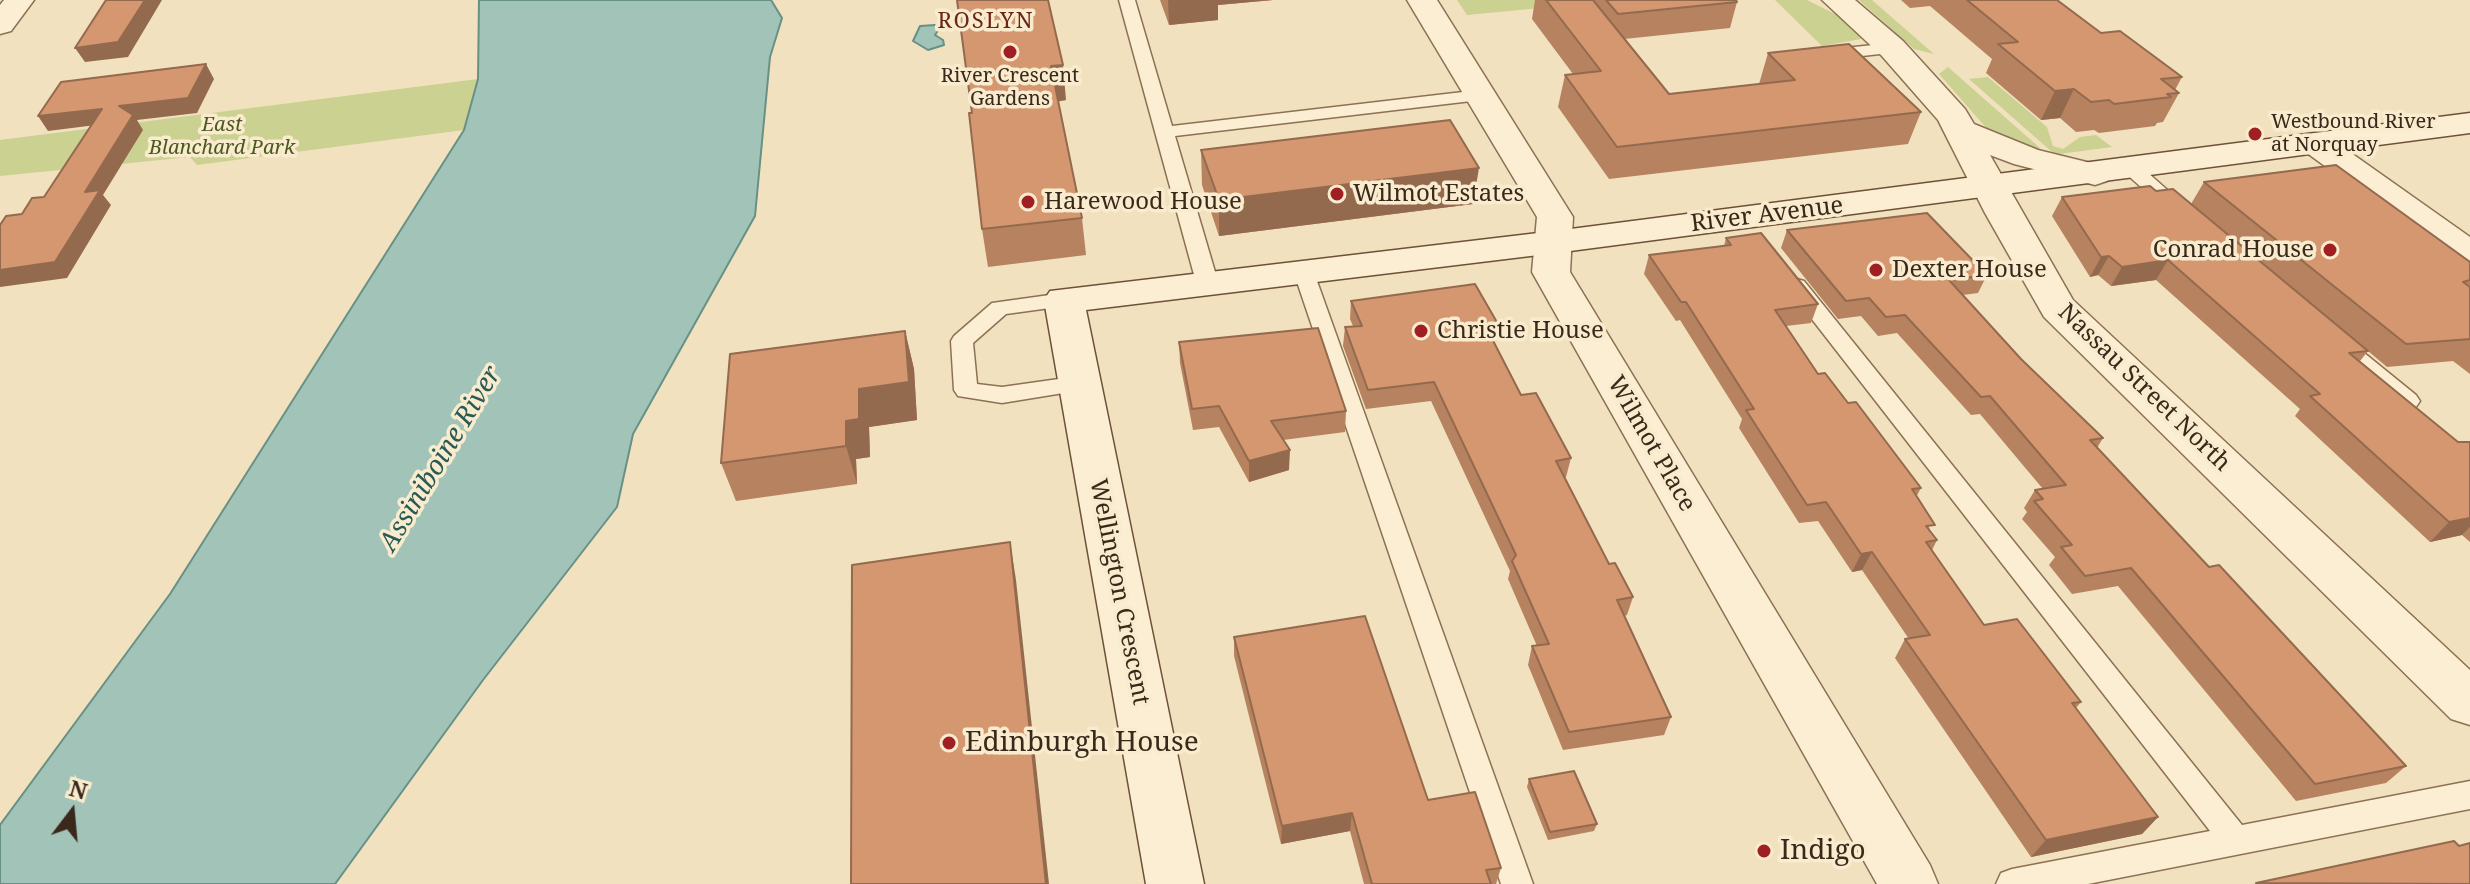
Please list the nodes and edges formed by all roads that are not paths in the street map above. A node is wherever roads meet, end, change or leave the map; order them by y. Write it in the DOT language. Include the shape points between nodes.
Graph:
graph roads {
  1 [pos="19,0"];
  2 [pos="1127,0"];
  3 [pos="1422,0"];
  4 [pos="1837,0"];
  5 [pos="0,25"];
  6 [pos="1892,48"];
  7 [pos="1809,57"];
  8 [pos="1480,95"];
  9 [pos="2470,123"];
  10 [pos="1962,131"];
  11 [pos="1165,132"];
  12 [pos="2315,143"];
  13 [pos="2113,171"];
  14 [pos="1990,186"];
  15 [pos="2186,217"];
  16 [pos="1555,242"];
  17 [pos="2470,255"];
  18 [pos="1783,269"];
  19 [pos="1303,270"];
  20 [pos="1207,282"];
  21 [pos="1064,300"];
  22 [pos="2316,325"];
  23 [pos="1080,384"];
  24 [pos="2423,413"];
  25 [pos="2470,703"];
  26 [pos="2470,795"];
  27 [pos="2236,841"];
  28 [pos="1175,884"];
  29 [pos="1517,884"];
  30 [pos="1909,884"];
  31 [pos="2012,884"];
  1 -- 5 [label="street"];
  2 -- 11 [label="lane"];
  3 -- 8 [label="street, Wilmot Place"];
  4 -- 6 [label="street, Nassau Street North"];
  6 -- 7 [label="lane"];
  6 -- 10 [label="street, Nassau Street North"];
  8 -- 11 [label="lane"];
  8 -- 16 [label="street, Wilmot Place" via="1555,217"];
  9 -- 12 [label="street, River Avenue"];
  10 -- 13 [label="street" via="2026,157"];
  10 -- 14 [label="street, Nassau Street North"];
  11 -- 20 [label="lane"];
  12 -- 13 [label="street, River Avenue"];
  12 -- 17 [label="street"];
  13 -- 14 [label="street, River Avenue"];
  13 -- 15 [label="lane"];
  14 -- 16 [label="street, River Avenue" via="1753,231"];
  14 -- 25 [label="street, Nassau Street North" via="2058,308"];
  16 -- 19 [label="street, River Avenue"];
  16 -- 30 [label="street, Wilmot Place" via="1551,272"];
  18 -- 27 [label="lane"];
  19 -- 20 [label="street, River Avenue"];
  19 -- 29 [label="lane"];
  20 -- 21 [label="street, River Avenue"];
  21 -- 23 [label="street, Wellington Crescent"];
  21 -- 23 [label="lane" via="1000,308 962,341 966,390 1002,395"];
  22 -- 24 [label="lane"];
  23 -- 28 [label="street, Wellington Crescent"];
  26 -- 27 [label="lane"];
  27 -- 31 [label="lane"];
}
